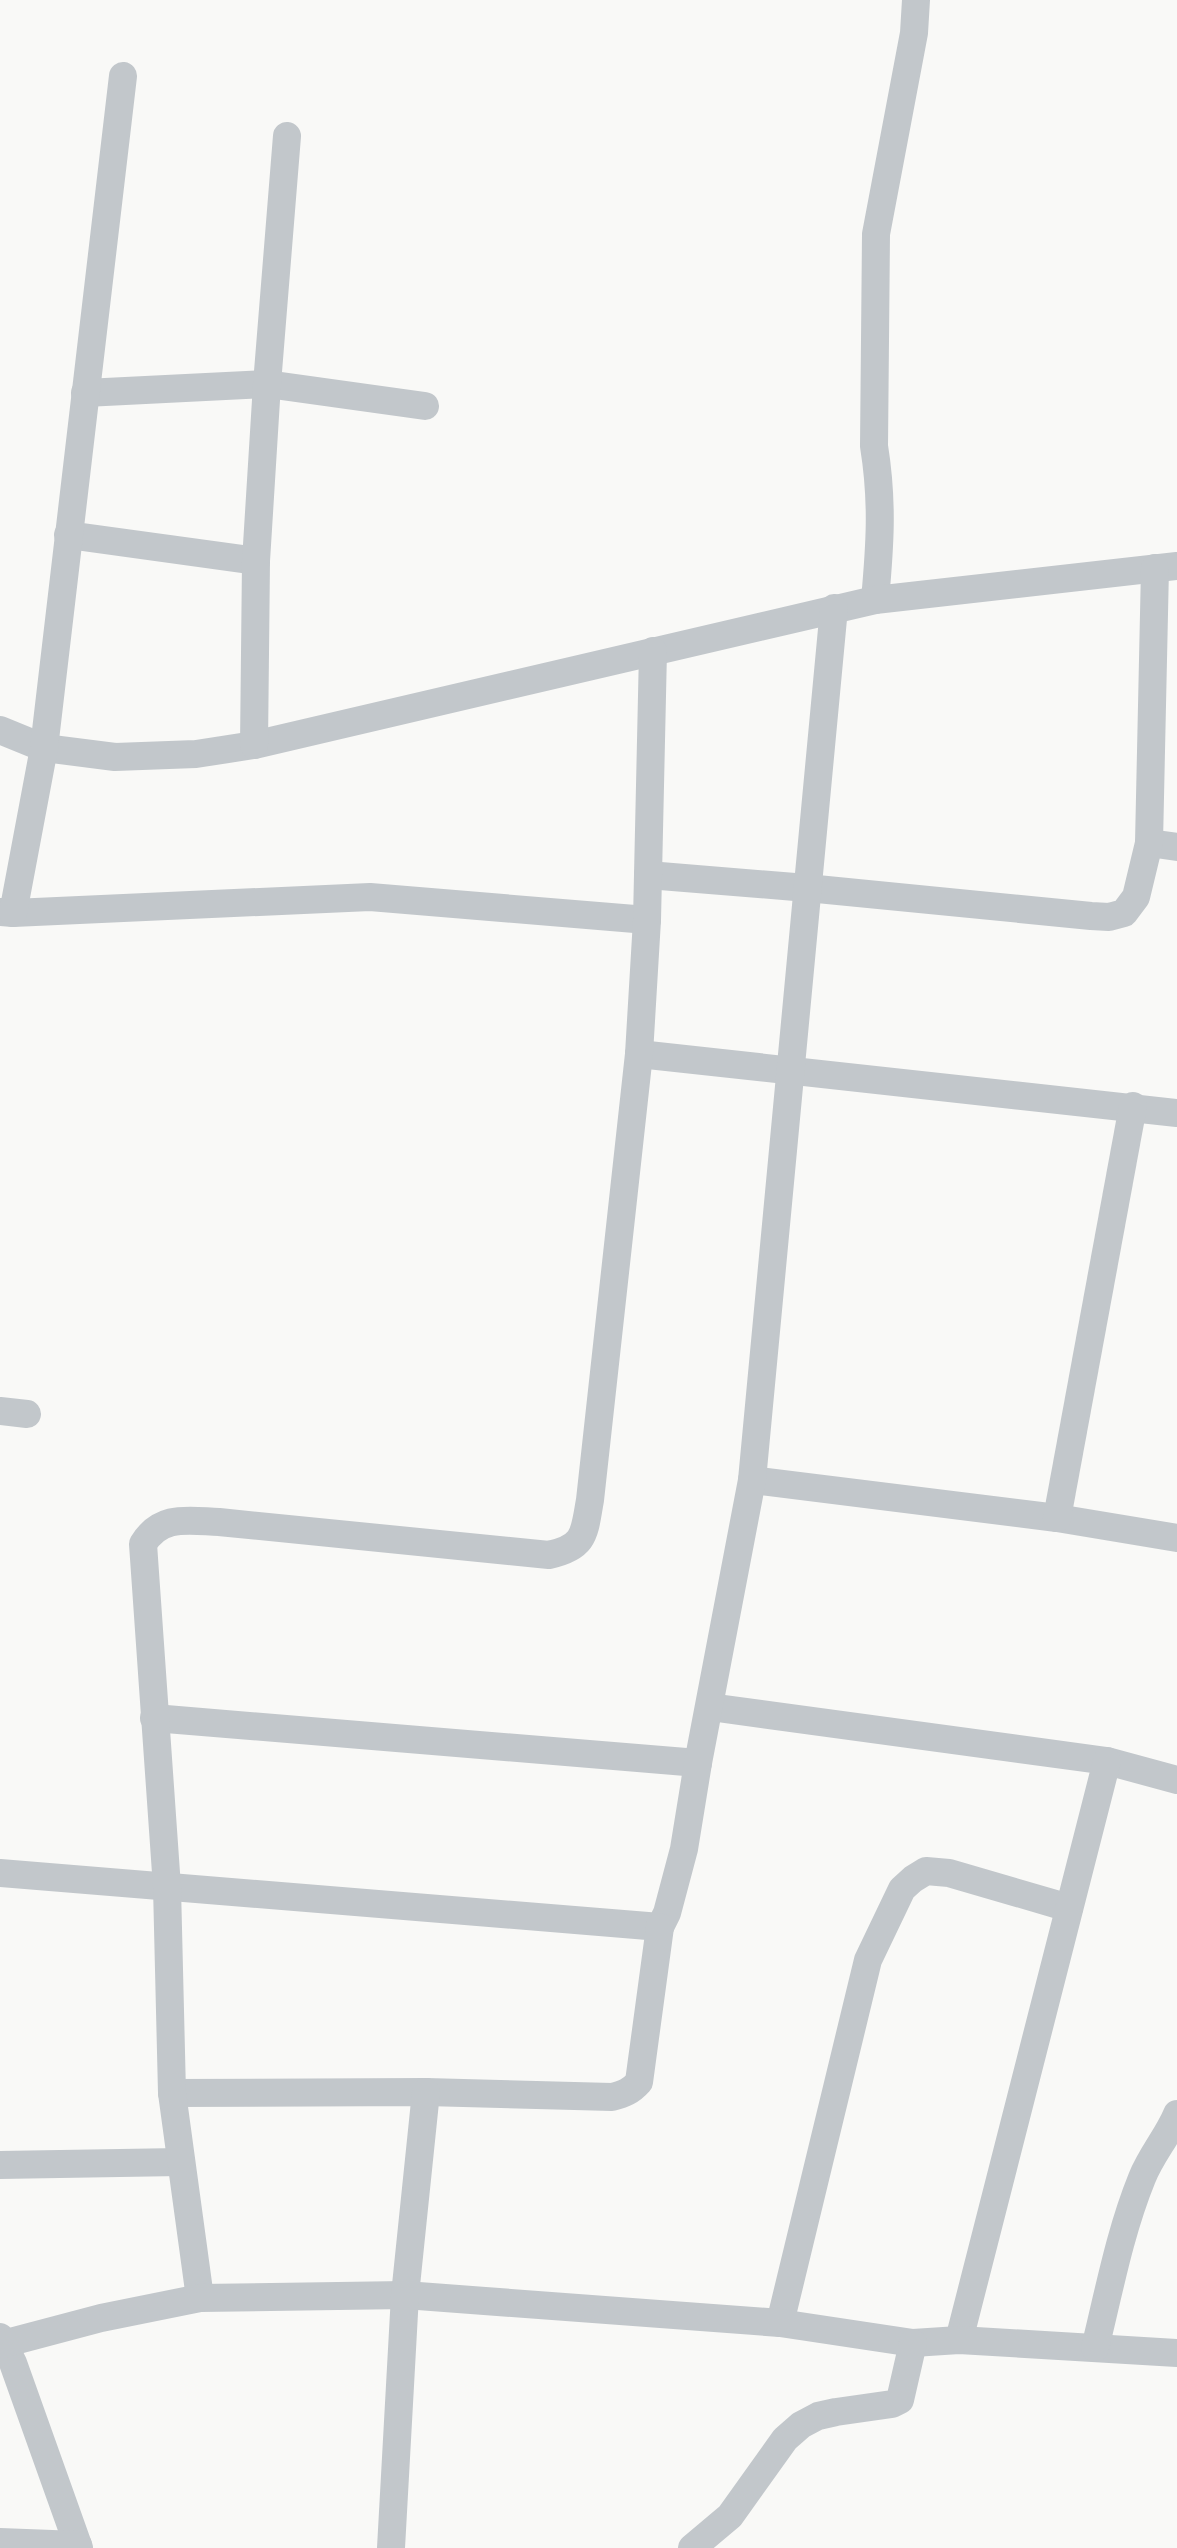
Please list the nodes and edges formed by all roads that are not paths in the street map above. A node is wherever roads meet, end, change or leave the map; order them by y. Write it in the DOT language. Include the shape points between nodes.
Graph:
graph roads {
  1 [pos="916,0"];
  2 [pos="123,76"];
  3 [pos="288,136"];
  4 [pos="267,384"];
  5 [pos="85,393"];
  6 [pos="425,406"];
  7 [pos="68,535"];
  8 [pos="256,561"];
  9 [pos="1166,567"];
  10 [pos="875,600"];
  11 [pos="834,608"];
  12 [pos="653,651"];
  13 [pos="0,730"];
  14 [pos="254,745"];
  15 [pos="44,748"];
  16 [pos="1149,844"];
  17 [pos="1177,847"];
  18 [pos="648,875"];
  19 [pos="808,888"];
  20 [pos="7,913"];
  21 [pos="647,920"];
  22 [pos="639,1054"];
  23 [pos="790,1071"];
  24 [pos="1133,1106"];
  25 [pos="1177,1113"];
  26 [pos="0,1411"];
  27 [pos="27,1414"];
  28 [pos="752,1480"];
  29 [pos="1057,1518"];
  30 [pos="1177,1538"];
  31 [pos="710,1707"];
  32 [pos="154,1718"];
  33 [pos="1107,1761"];
  34 [pos="698,1763"];
  35 [pos="1177,1780"];
  36 [pos="0,1873"];
  37 [pos="167,1886"];
  38 [pos="1069,1908"];
  39 [pos="660,1927"];
  40 [pos="426,2092"];
  41 [pos="172,2093"];
  42 [pos="1177,2114"];
  43 [pos="180,2162"];
  44 [pos="0,2165"];
  45 [pos="406,2295"];
  46 [pos="200,2298"];
  47 [pos="780,2323"];
  48 [pos="959,2340"];
  49 [pos="913,2343"];
  50 [pos="1094,2348"];
  51 [pos="4,2351"];
  52 [pos="1177,2353"];
  53 [pos="0,2542"];
  54 [pos="78,2547"];
  55 [pos="391,2548"];
  56 [pos="692,2548"];
  1 -- 10 [label="street" via="914,33 876,234 874,446 880,481 881,522"];
  2 -- 5 [label="street"];
  3 -- 4 [label="street"];
  4 -- 5 [label="street"];
  4 -- 6 [label="street"];
  4 -- 8 [label="street"];
  5 -- 7 [label="street"];
  7 -- 8 [label="street"];
  7 -- 15 [label="street"];
  8 -- 14 [label="street"];
  9 -- 10 [label="street"];
  9 -- 16 [label="street"];
  10 -- 11 [label="street"];
  11 -- 12 [label="street"];
  11 -- 19 [label="street"];
  12 -- 14 [label="street"];
  12 -- 18 [label="street"];
  13 -- 15 [label="street"];
  14 -- 15 [label="street" via="196,754 115,757"];
  15 -- 20 [label="street"];
  16 -- 17 [label="street"];
  16 -- 19 [label="street" via="1136,897 1124,913 1109,917"];
  18 -- 19 [label="street"];
  18 -- 21 [label="street"];
  19 -- 23 [label="street"];
  20 -- 21 [label="street" via="370,897"];
  21 -- 22 [label="street"];
  22 -- 23 [label="street"];
  22 -- 32 [label="street" via="590,1500 585,1527 577,1545 568,1551 550,1555 219,1522 176,1521 164,1524 150,1531 143,1544"];
  23 -- 24 [label="street"];
  23 -- 28 [label="street"];
  24 -- 25 [label="street"];
  24 -- 29 [label="street"];
  26 -- 27 [label="street"];
  28 -- 29 [label="street"];
  28 -- 31 [label="street"];
  29 -- 30 [label="street"];
  31 -- 33 [label="street"];
  31 -- 34 [label="street"];
  32 -- 34 [label="street"];
  32 -- 37 [label="street"];
  33 -- 35 [label="street"];
  33 -- 38 [label="street"];
  34 -- 39 [label="street" via="684,1849"];
  36 -- 37 [label="street"];
  37 -- 39 [label="street"];
  37 -- 41 [label="street"];
  38 -- 47 [label="street" via="949,1873 926,1872 902,1889 868,1960"];
  38 -- 48 [label="street"];
  39 -- 40 [label="street" via="639,2082 631,2091 612,2097"];
  40 -- 41 [label="street"];
  40 -- 45 [label="street"];
  41 -- 43 [label="street"];
  42 -- 50 [label="street" via="1143,2175 1129,2213"];
  43 -- 44 [label="street"];
  43 -- 46 [label="street"];
  45 -- 46 [label="street"];
  45 -- 47 [label="street"];
  45 -- 55 [label="street"];
  46 -- 51 [label="street" via="101,2318"];
  47 -- 49 [label="street"];
  48 -- 49 [label="street"];
  48 -- 50 [label="street"];
  49 -- 56 [label="street" via="900,2400 818,2416 801,2425 785,2439 730,2516"];
  50 -- 52 [label="street"];
  51 -- 54 [label="street"];
  53 -- 54 [label="street"];
}
